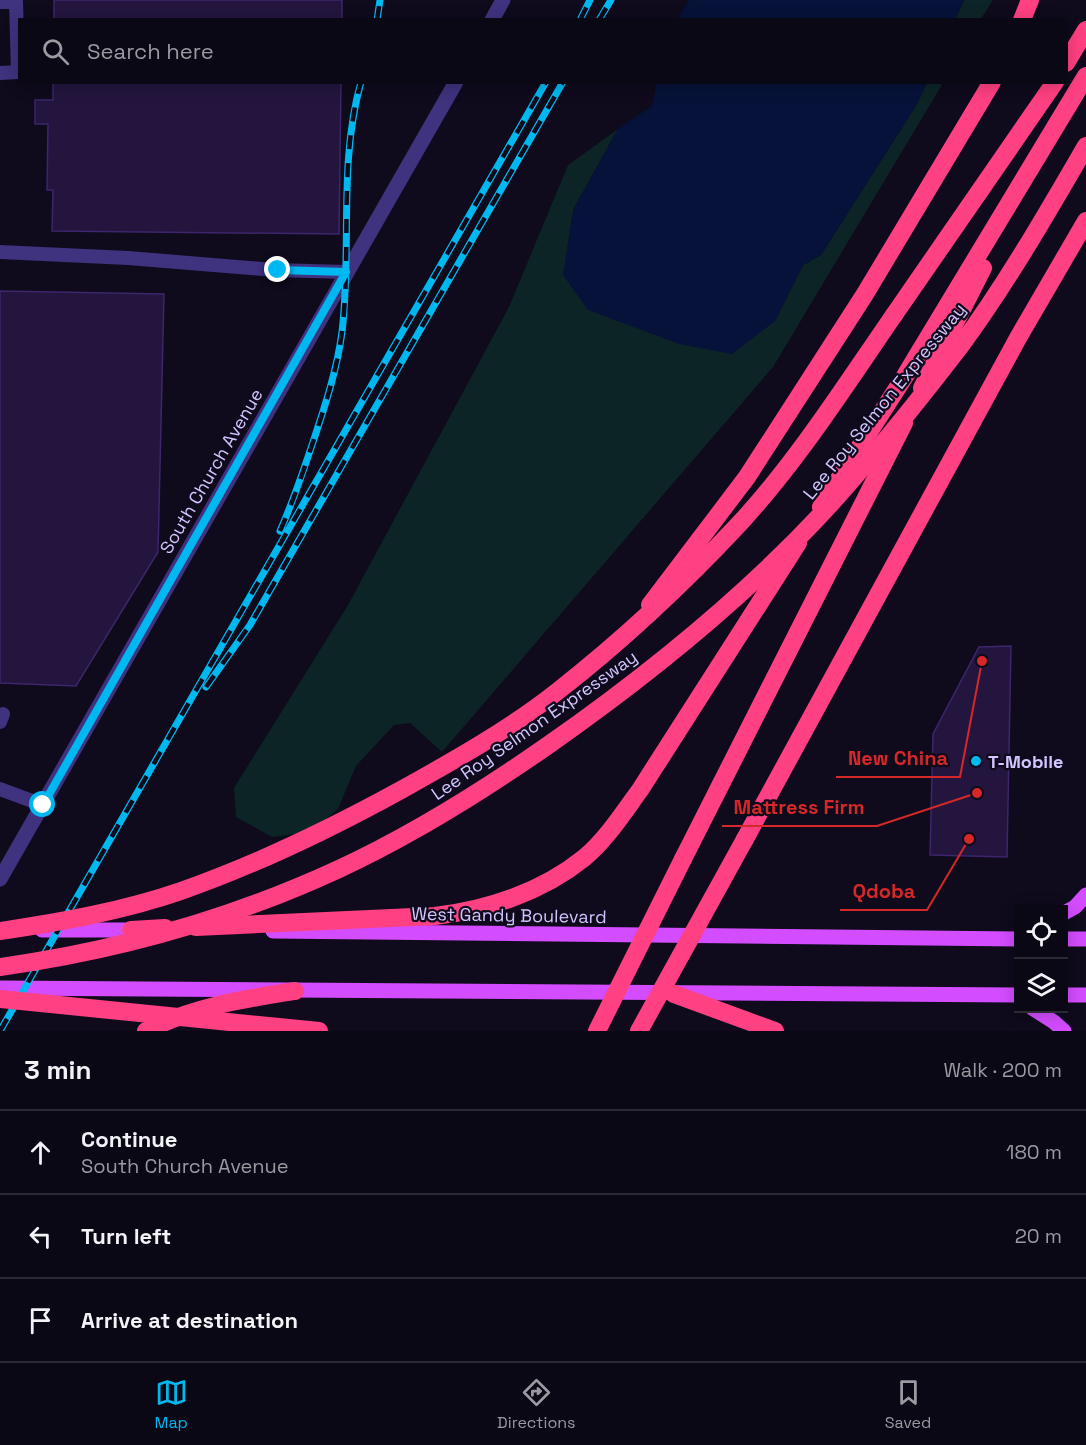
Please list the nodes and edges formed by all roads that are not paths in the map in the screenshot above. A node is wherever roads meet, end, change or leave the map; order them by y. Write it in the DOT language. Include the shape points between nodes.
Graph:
graph roads {
  1 [pos="503,0"];
  2 [pos="1030,0"];
  3 [pos="0,2"];
  4 [pos="493,18"];
  5 [pos="1023,18"];
  6 [pos="1086,30"];
  7 [pos="1068,60"];
  8 [pos="0,73"];
  9 [pos="1086,76"];
  10 [pos="455,84"];
  11 [pos="991,84"];
  12 [pos="1054,84"];
  13 [pos="1045,146"];
  14 [pos="1086,146"];
  15 [pos="1086,221"];
  16 [pos="0,252"];
  17 [pos="346,272"];
  18 [pos="637,623"];
  19 [pos="0,789"];
  20 [pos="43,805"];
  21 [pos="0,879"];
  22 [pos="1086,895"];
  23 [pos="1068,911"];
  24 [pos="131,930"];
  25 [pos="0,931"];
  26 [pos="1014,933"];
  27 [pos="991,939"];
  28 [pos="1014,939"];
  29 [pos="1068,939"];
  30 [pos="1086,939"];
  31 [pos="0,967"];
  32 [pos="0,988"];
  33 [pos="24,988"];
  34 [pos="295,991"];
  35 [pos="674,994"];
  36 [pos="1002,995"];
  37 [pos="1014,995"];
  38 [pos="1068,995"];
  39 [pos="1086,995"];
  40 [pos="0,999"];
  41 [pos="1014,1000"];
  42 [pos="1040,1013"];
  43 [pos="146,1031"];
  44 [pos="319,1031"];
  45 [pos="597,1031"];
  46 [pos="639,1031"];
  47 [pos="776,1031"];
  48 [pos="1064,1031"];
  1 -- 4 [label="street"];
  2 -- 5 [label="highway"];
  3 -- 8 [label="lane" via="16,2 18,72"];
  6 -- 7 [label="highway"];
  9 -- 13 [label="highway"];
  10 -- 17 [label="street, South Church Avenue"];
  11 -- 18 [label="highway, bridge" via="865,294 747,477"];
  12 -- 18 [label="highway, Lee Roy Selmon Expressway, bridge" via="791,460 734,529 674,592"];
  13 -- 24 [label="highway" via="904,376 640,790 584,857 512,898 462,913"];
  13 -- 45 [label="highway, bridge"];
  14 -- 31 [label="highway, Lee Roy Selmon Expressway, bridge" via="1026,248 962,344 868,460 782,554 641,678 474,795 340,868 249,905 168,931"];
  15 -- 46 [label="highway, bridge" via="1018,338"];
  16 -- 17 [label="lane"];
  17 -- 20 [label="street, South Church Avenue"];
  18 -- 25 [label="highway, Lee Roy Selmon Expressway, bridge" via="558,691 512,724 426,776 299,843 160,897"];
  19 -- 20 [label="lane"];
  20 -- 21 [label="street, South Church Avenue"];
  22 -- 23 [label="main road"];
  24 -- 25 [label="main road, West Gandy Boulevard"];
  24 -- 27 [label="main road, West Gandy Boulevard"];
  26 -- 27 [label="main road"];
  27 -- 28 [label="main road, West Gandy Boulevard"];
  29 -- 30 [label="main road"];
  31 -- 33 [label="main road"];
  32 -- 33 [label="main road"];
  33 -- 34 [label="main road"];
  34 -- 35 [label="main road"];
  34 -- 43 [label="highway" via="198,1010"];
  35 -- 36 [label="main road"];
  35 -- 47 [label="highway"];
  36 -- 37 [label="main road"];
  36 -- 41 [label="main road"];
  38 -- 39 [label="main road"];
  40 -- 44 [label="highway, bridge"];
  42 -- 48 [label="main road"];
}
